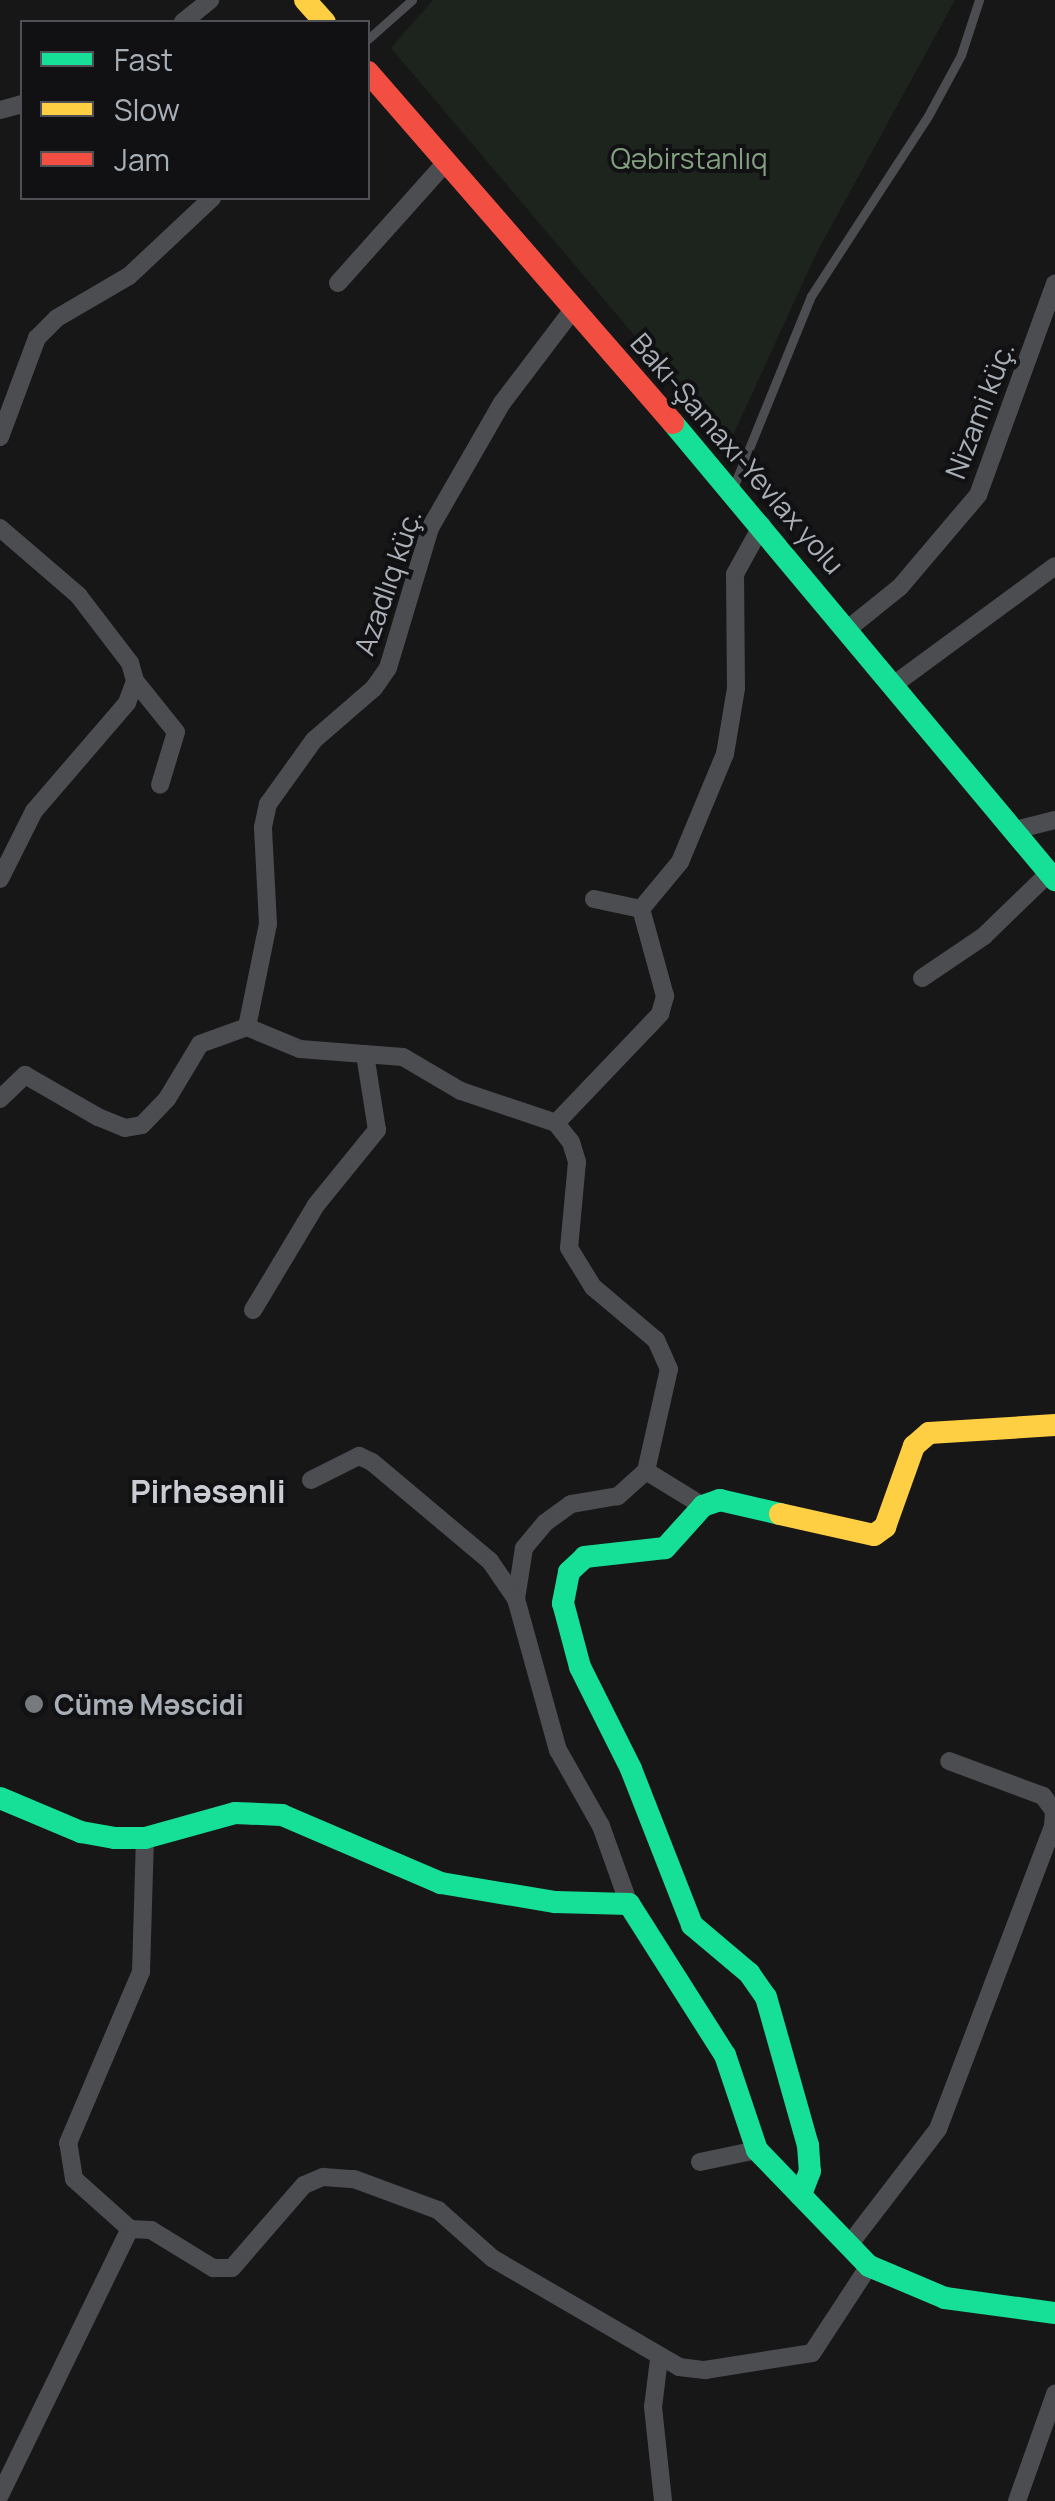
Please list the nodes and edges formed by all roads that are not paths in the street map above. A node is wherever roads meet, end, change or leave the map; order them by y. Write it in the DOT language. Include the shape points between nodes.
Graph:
graph roads {
  1 [pos="210,0"];
  2 [pos="305,0"];
  3 [pos="412,0"];
  4 [pos="979,0"];
  5 [pos="185,20"];
  6 [pos="322,20"];
  7 [pos="370,36"];
  8 [pos="370,74"];
  9 [pos="446,162"];
  10 [pos="210,200"];
  11 [pos="338,283"];
  12 [pos="1055,286"];
  13 [pos="574,308"];
  14 [pos="0,436"];
  15 [pos="732,490"];
  16 [pos="762,525"];
  17 [pos="0,528"];
  18 [pos="1055,566"];
  19 [pos="849,628"];
  20 [pos="134,682"];
  21 [pos="896,683"];
  22 [pos="160,785"];
  23 [pos="1055,820"];
  24 [pos="1015,830"];
  25 [pos="1052,876"];
  26 [pos="0,879"];
  27 [pos="594,899"];
  28 [pos="642,909"];
  29 [pos="922,978"];
  30 [pos="247,1026"];
  31 [pos="365,1054"];
  32 [pos="0,1099"];
  33 [pos="556,1122"];
  34 [pos="252,1310"];
  35 [pos="1055,1425"];
  36 [pos="646,1471"];
  37 [pos="311,1480"];
  38 [pos="703,1506"];
  39 [pos="516,1599"];
  40 [pos="949,1761"];
  41 [pos="0,1798"];
  42 [pos="1054,1811"];
  43 [pos="145,1838"];
  44 [pos="629,1904"];
  45 [pos="757,2150"];
  46 [pos="700,2162"];
  47 [pos="801,2196"];
  48 [pos="130,2229"];
  49 [pos="848,2245"];
  50 [pos="869,2266"];
  51 [pos="1055,2313"];
  52 [pos="659,2359"];
  53 [pos="1055,2394"];
  54 [pos="0,2494"];
  55 [pos="662,2501"];
  56 [pos="1017,2501"];
  1 -- 5 [label="street"];
  2 -- 6 [label="main road"];
  3 -- 7 [label="lane"];
  4 -- 15 [label="lane" via="961,56 928,116 811,296"];
  8 -- 9 [label="main road, Bakı-Şamaxı-Yevlax yolu"];
  9 -- 11 [label="street"];
  9 -- 13 [label="main road, Bakı-Şamaxı-Yevlax yolu"];
  10 -- 14 [label="street" via="128,276 57,318 37,338"];
  12 -- 19 [label="street, Nizami küç." via="978,495 900,587"];
  13 -- 15 [label="main road, Bakı-Şamaxı-Yevlax yolu"];
  13 -- 30 [label="street, Azadlıq küç." via="502,403 430,528 388,668 314,740 268,804 262,827 268,924"];
  15 -- 16 [label="main road, Bakı-Şamaxı-Yevlax yolu"];
  16 -- 19 [label="main road, Bakı-Şamaxı-Yevlax yolu"];
  16 -- 28 [label="street" via="735,574 736,688 725,754 680,862"];
  17 -- 20 [label="street" via="78,595 130,663"];
  18 -- 21 [label="street"];
  19 -- 21 [label="main road, Bakı-Şamaxı-Yevlax yolu"];
  20 -- 22 [label="street" via="176,732"];
  20 -- 26 [label="street" via="127,703 34,811"];
  21 -- 24 [label="main road, Bakı-Şamaxı-Yevlax yolu"];
  23 -- 24 [label="street"];
  24 -- 25 [label="main road, Bakı-Şamaxı-Yevlax yolu"];
  25 -- 29 [label="street" via="984,936"];
  27 -- 28 [label="street"];
  28 -- 33 [label="street" via="665,996 660,1014"];
  30 -- 31 [label="street" via="300,1049"];
  30 -- 32 [label="street" via="200,1044 168,1099 142,1125 125,1128 98,1117 25,1075"];
  31 -- 33 [label="street" via="403,1057 461,1091"];
  31 -- 34 [label="street" via="377,1130 316,1205"];
  33 -- 36 [label="street" via="577,1162 569,1248 575,1261 592,1288 666,1352 669,1369"];
  35 -- 38 [label="main road" via="928,1433 914,1446 885,1527 874,1535 840,1532 740,1502"];
  36 -- 38 [label="street"];
  36 -- 39 [label="street" via="618,1496 570,1504 545,1523 524,1548"];
  37 -- 39 [label="street" via="359,1456 372,1462 471,1542"];
  38 -- 47 [label="main road" via="665,1548 585,1557 569,1572 564,1603 580,1667 631,1769 692,1925 766,1997 808,2146 810,2170"];
  39 -- 44 [label="street" via="558,1750 601,1826"];
  40 -- 42 [label="street" via="1043,1796"];
  41 -- 43 [label="main road" via="82,1832"];
  42 -- 49 [label="street" via="938,2129"];
  43 -- 44 [label="main road" via="235,1813 282,1815 441,1883 555,1902"];
  43 -- 48 [label="street" via="141,1972 68,2143 74,2180"];
  44 -- 45 [label="main road" via="725,2055"];
  45 -- 46 [label="street"];
  45 -- 47 [label="main road"];
  47 -- 49 [label="main road"];
  48 -- 52 [label="street" via="151,2230 213,2268 232,2268 304,2186 323,2178 354,2179 438,2210 492,2258 596,2314"];
  48 -- 54 [label="street"];
  49 -- 50 [label="main road"];
  50 -- 51 [label="main road" via="946,2298"];
  50 -- 52 [label="street" via="812,2353 705,2370"];
  52 -- 55 [label="street" via="654,2407"];
  53 -- 56 [label="street"];
}
